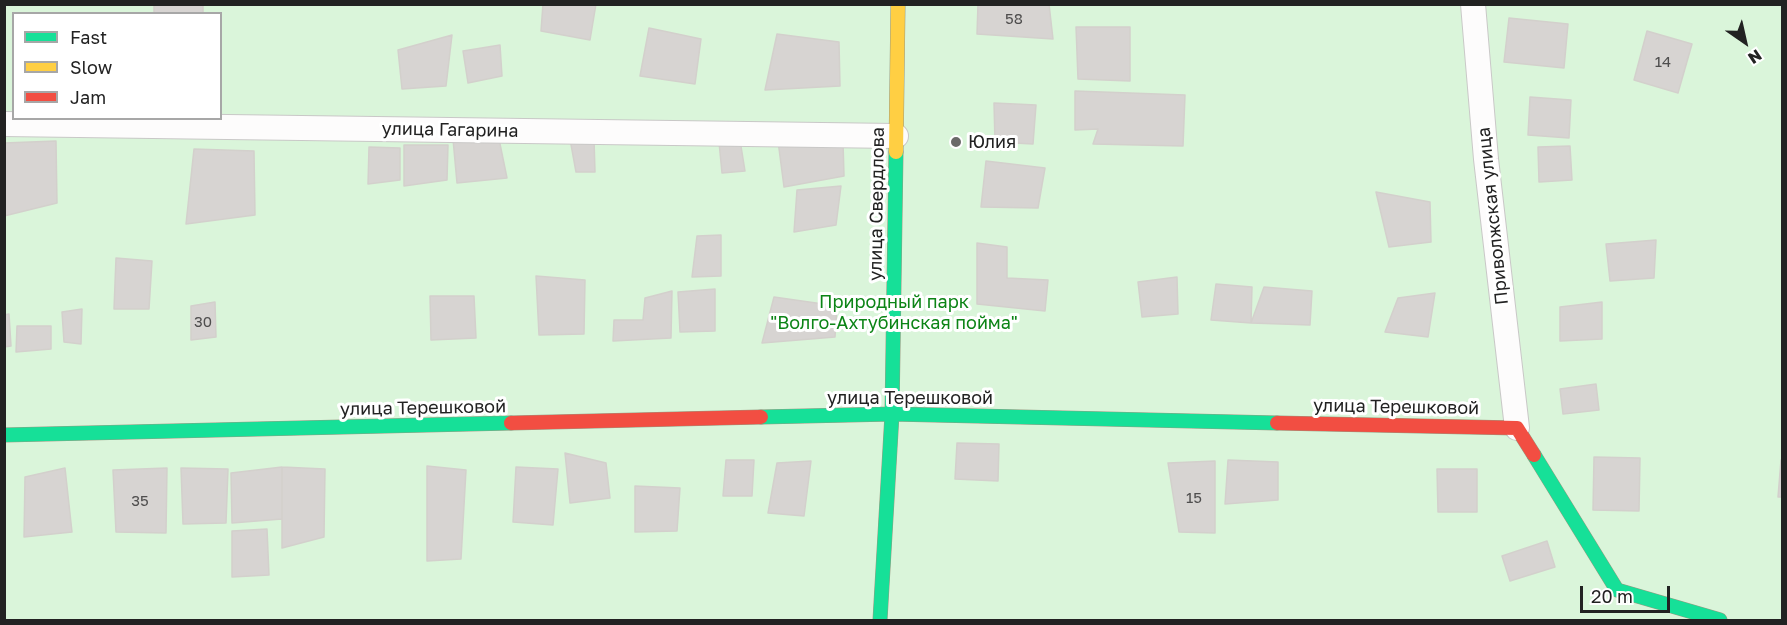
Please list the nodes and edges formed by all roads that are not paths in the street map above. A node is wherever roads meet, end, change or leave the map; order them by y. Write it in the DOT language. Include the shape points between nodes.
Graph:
graph roads {
  1 [pos="898,4"];
  2 [pos="1473,4"];
  3 [pos="4,124"];
  4 [pos="896,136"];
  5 [pos="892,414"];
  6 [pos="1517,428"];
  7 [pos="4,435"];
  8 [pos="880,621"];
  9 [pos="1720,621"];
  1 -- 4 [label="street, улица Свердлова"];
  2 -- 6 [label="street, Приволжская улица"];
  3 -- 4 [label="street, улица Гагарина"];
  4 -- 5 [label="street, улица Свердлова"];
  5 -- 6 [label="street, улица Терешковой"];
  5 -- 7 [label="street, улица Терешковой"];
  5 -- 8 [label="street, улица Свердлова"];
  6 -- 9 [label="street" via="1617,590"];
}
